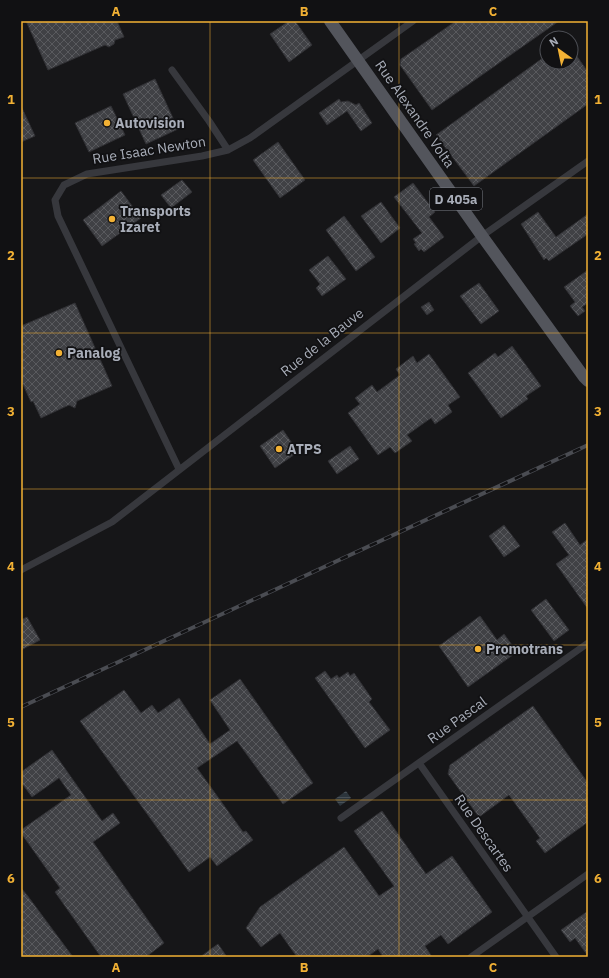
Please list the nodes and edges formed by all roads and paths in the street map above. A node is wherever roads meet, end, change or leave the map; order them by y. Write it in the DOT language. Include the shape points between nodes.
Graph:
graph roads {
  1 [pos="330,21"];
  2 [pos="413,21"];
  3 [pos="359,60"];
  4 [pos="172,70"];
  5 [pos="228,150"];
  6 [pos="588,161"];
  7 [pos="482,236"];
  8 [pos="586,379"];
  9 [pos="588,388"];
  10 [pos="179,470"];
  11 [pos="21,570"];
  12 [pos="588,642"];
  13 [pos="419,763"];
  14 [pos="341,818"];
  15 [pos="588,874"];
  16 [pos="528,917"];
  17 [pos="471,957"];
  18 [pos="556,957"];
  1 -- 3 [label="main road, Rue Alexandre Volta / D 405a"];
  2 -- 3 [label="street, Rue Isaac Newton"];
  3 -- 5 [label="street, Rue Isaac Newton" via="250,138"];
  3 -- 7 [label="main road, Rue Alexandre Volta / D 405a"];
  4 -- 5 [label="street"];
  5 -- 10 [label="street, Rue Isaac Newton" via="87,174 64,185 55,200 58,216"];
  6 -- 7 [label="street, Rue de la Bauve"];
  7 -- 8 [label="main road, Rue Alexandre Volta / D 405a"];
  7 -- 10 [label="street, Rue de la Bauve"];
  8 -- 9 [label="main road, Rue Alexandre Volta"];
  10 -- 11 [label="street, Rue de la Bauve" via="112,522"];
  12 -- 13 [label="street, Rue Pascal"];
  13 -- 14 [label="street, Rue Pascal"];
  13 -- 16 [label="street, Rue Descartes"];
  15 -- 16 [label="street"];
  16 -- 17 [label="street"];
  16 -- 18 [label="street, Rue Descartes"];
}
